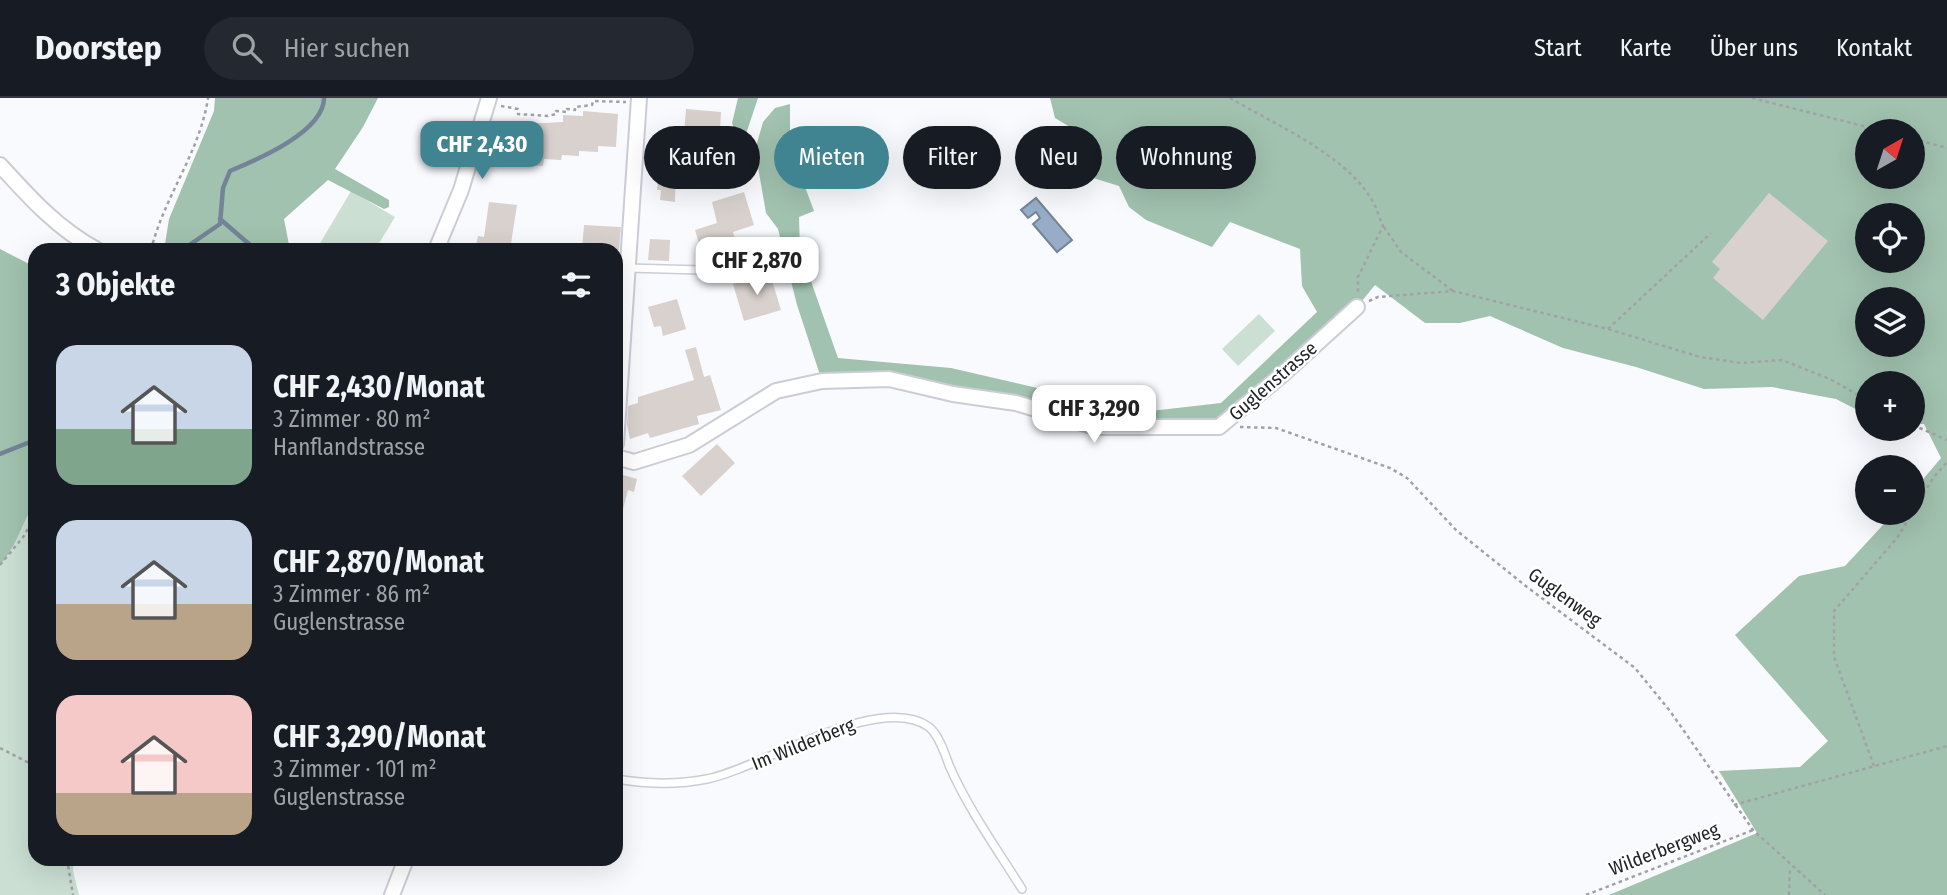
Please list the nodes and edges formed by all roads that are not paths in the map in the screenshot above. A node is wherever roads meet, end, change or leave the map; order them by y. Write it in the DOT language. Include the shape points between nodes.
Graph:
graph roads {
  1 [pos="639,98"];
  2 [pos="488,101"];
  3 [pos="0,165"];
  4 [pos="84,243"];
  5 [pos="439,243"];
  6 [pos="628,268"];
  7 [pos="738,271"];
  8 [pos="1357,307"];
  9 [pos="623,341"];
  10 [pos="623,459"];
  11 [pos="623,780"];
  12 [pos="403,866"];
  13 [pos="1022,889"];
  14 [pos="392,895"];
  1 -- 6 [label="street"];
  2 -- 5 [label="street" via="461,190"];
  3 -- 4 [label="street" via="44,213"];
  6 -- 7 [label="lane"];
  6 -- 9 [label="street"];
  8 -- 10 [label="street, Guglenstrasse" via="1219,427 1095,427 1016,403 889,379 822,381 776,391 689,445 634,462"];
  11 -- 13 [label="lane, Im Wilderberg" via="658,783 707,779 860,720 910,718 931,728 960,790"];
  12 -- 14 [label="street"];
}
